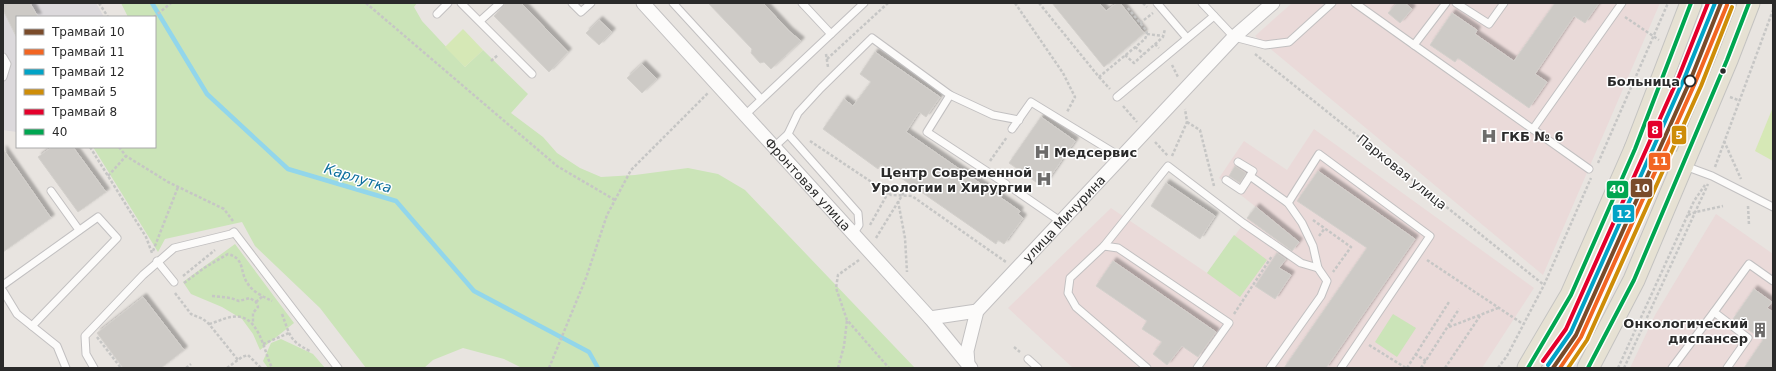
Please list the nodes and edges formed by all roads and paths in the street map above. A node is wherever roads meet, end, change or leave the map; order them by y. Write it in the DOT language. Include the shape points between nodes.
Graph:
graph roads {
  1 [pos="99,3"];
  2 [pos="171,3"];
  3 [pos="366,3"];
  4 [pos="448,3"];
  5 [pos="461,3"];
  6 [pos="500,3"];
  7 [pos="572,3"];
  8 [pos="591,3"];
  9 [pos="643,3"];
  10 [pos="674,3"];
  11 [pos="802,3"];
  12 [pos="864,3"];
  13 [pos="888,3"];
  14 [pos="1015,3"];
  15 [pos="1039,3"];
  16 [pos="1143,3"];
  17 [pos="1157,3"];
  18 [pos="1202,3"];
  19 [pos="1273,3"];
  20 [pos="1332,3"];
  21 [pos="1355,3"];
  22 [pos="1446,3"];
  23 [pos="1456,3"];
  24 [pos="1504,3"];
  25 [pos="1622,3"];
  26 [pos="1668,3"];
  27 [pos="1691,3"];
  28 [pos="1749,3"];
  29 [pos="1127,7"];
  30 [pos="1773,10"];
  31 [pos="1616,11"];
  32 [pos="1153,13"];
  33 [pos="437,14"];
  34 [pos="107,16"];
  35 [pos="155,16"];
  36 [pos="1214,16"];
  37 [pos="1158,17"];
  38 [pos="480,21"];
  39 [pos="1140,23"];
  40 [pos="1165,28"];
  41 [pos="1722,29"];
  42 [pos="831,34"];
  43 [pos="1147,34"];
  44 [pos="1163,36"];
  45 [pos="1234,37"];
  46 [pos="1187,38"];
  47 [pos="1654,38"];
  48 [pos="1414,45"];
  49 [pos="1135,47"];
  50 [pos="1144,54"];
  51 [pos="1125,55"];
  52 [pos="3,56"];
  53 [pos="1260,58"];
  54 [pos="827,59"];
  55 [pos="532,74"];
  56 [pos="1099,76"];
  57 [pos="3,77"];
  58 [pos="717,84"];
  59 [pos="1182,92"];
  60 [pos="950,95"];
  61 [pos="1117,98"];
  62 [pos="761,99"];
  63 [pos="1691,103"];
  64 [pos="798,113"];
  65 [pos="745,115"];
  66 [pos="1018,120"];
  67 [pos="1062,121"];
  68 [pos="1187,122"];
  69 [pos="1012,129"];
  70 [pos="1533,129"];
  71 [pos="1145,132"];
  72 [pos="788,134"];
  73 [pos="1005,139"];
  74 [pos="774,147"];
  75 [pos="91,148"];
  76 [pos="120,148"];
  77 [pos="1635,149"];
  78 [pos="126,156"];
  79 [pos="1121,157"];
  80 [pos="1238,162"];
  81 [pos="1683,165"];
  82 [pos="984,169"];
  83 [pos="1592,169"];
  84 [pos="108,176"];
  85 [pos="1250,176"];
  86 [pos="1592,176"];
  87 [pos="1712,176"];
  88 [pos="1226,180"];
  89 [pos="1006,184"];
  90 [pos="178,186"];
  91 [pos="906,189"];
  92 [pos="1015,190"];
  93 [pos="51,191"];
  94 [pos="888,193"];
  95 [pos="901,196"];
  96 [pos="615,200"];
  97 [pos="898,201"];
  98 [pos="1288,202"];
  99 [pos="1218,204"];
  100 [pos="1723,206"];
  101 [pos="1773,207"];
  102 [pos="1696,212"];
  103 [pos="1688,215"];
  104 [pos="1312,220"];
  105 [pos="1060,221"];
  106 [pos="870,226"];
  107 [pos="79,230"];
  108 [pos="234,232"];
  109 [pos="880,233"];
  110 [pos="853,234"];
  111 [pos="1104,246"];
  112 [pos="1278,247"];
  113 [pos="152,253"];
  114 [pos="870,253"];
  115 [pos="1418,253"];
  116 [pos="203,259"];
  117 [pos="156,262"];
  118 [pos="1016,268"];
  119 [pos="1318,268"];
  120 [pos="907,276"];
  121 [pos="1327,281"];
  122 [pos="1773,281"];
  123 [pos="178,282"];
  124 [pos="1544,285"];
  125 [pos="3,286"];
  126 [pos="3,291"];
  127 [pos="174,291"];
  128 [pos="212,296"];
  129 [pos="263,296"];
  130 [pos="256,302"];
  131 [pos="274,302"];
  132 [pos="1448,302"];
  133 [pos="1499,308"];
  134 [pos="1459,309"];
  135 [pos="977,311"];
  136 [pos="281,312"];
  137 [pos="1714,312"];
  138 [pos="1480,316"];
  139 [pos="930,318"];
  140 [pos="847,320"];
  141 [pos="252,323"];
  142 [pos="1229,323"];
  143 [pos="209,324"];
  144 [pos="1523,324"];
  145 [pos="32,326"];
  146 [pos="1448,327"];
  147 [pos="289,333"];
  148 [pos="94,334"];
  149 [pos="1360,339"];
  150 [pos="263,344"];
  151 [pos="315,354"];
  152 [pos="1415,354"];
  153 [pos="1028,359"];
  154 [pos="238,360"];
  155 [pos="1426,361"];
  156 [pos="191,364"];
  157 [pos="969,366"];
  158 [pos="66,368"];
  159 [pos="94,368"];
  160 [pos="121,368"];
  161 [pos="186,368"];
  162 [pos="227,368"];
  163 [pos="261,368"];
  164 [pos="272,368"];
  165 [pos="338,368"];
  166 [pos="549,368"];
  167 [pos="838,368"];
  168 [pos="889,368"];
  169 [pos="1038,368"];
  170 [pos="1147,368"];
  171 [pos="1196,368"];
  172 [pos="1270,368"];
  173 [pos="1341,368"];
  174 [pos="1407,368"];
  175 [pos="1421,368"];
  176 [pos="1445,368"];
  177 [pos="1498,368"];
  178 [pos="1528,368"];
  179 [pos="1588,368"];
  180 [pos="1618,368"];
  181 [pos="1624,368"];
  182 [pos="1672,368"];
  183 [pos="1727,368"];
  1 -- 34 [label="path"];
  2 -- 35 [label="path"];
  3 -- 96 [label="path" via="557,166"];
  4 -- 33 [label="lane"];
  5 -- 38 [label="lane"];
  6 -- 38 [label="lane"];
  7 -- 8 [label="lane" via="581,12"];
  9 -- 58 [label="street, Фронтовая улица"];
  10 -- 62 [label="lane"];
  11 -- 42 [label="lane"];
  12 -- 42 [label="lane"];
  13 -- 54 [label="path"];
  14 -- 67 [label="path" via="1063,73 1075,97"];
  15 -- 56 [label="path"];
  16 -- 32 [label="path"];
  17 -- 46 [label="lane"];
  18 -- 36 [label="lane"];
  19 -- 45 [label="street, улица Мичурина"];
  20 -- 45 [label="lane" via="1289,42 1265,45"];
  21 -- 48 [label="lane"];
  22 -- 48 [label="lane"];
  23 -- 24 [label="lane" via="1489,24"];
  25 -- 31 [label="lane"];
  26 -- 47 [label="path"];
  27 -- 77 [label="main road"];
  28 -- 81 [label="main road"];
  29 -- 39 [label="path"];
  30 -- 87 [label="path"];
  31 -- 47 [label="path"];
  31 -- 70 [label="lane"];
  32 -- 37 [label="path"];
  32 -- 39 [label="path"];
  36 -- 45 [label="lane"];
  36 -- 46 [label="lane"];
  38 -- 55 [label="lane"];
  39 -- 43 [label="path"];
  40 -- 44 [label="path"];
  41 -- 63 [label="path" via="1707,24 1677,97"];
  42 -- 62 [label="lane"];
  43 -- 44 [label="path"];
  43 -- 49 [label="path"];
  44 -- 50 [label="path"];
  45 -- 59 [label="street, улица Мичурина"];
  46 -- 61 [label="lane"];
  47 -- 83 [label="path"];
  48 -- 70 [label="lane"];
  49 -- 50 [label="path"];
  49 -- 51 [label="path"];
  50 -- 51 [label="path" via="1134,63"];
  51 -- 56 [label="path"];
  52 -- 57 [label="lane" via="7,64"];
  53 -- 124 [label="path, Парковая улица"];
  56 -- 61 [label="path"];
  58 -- 65 [label="street, Фронтовая улица"];
  58 -- 96 [label="path" via="631,170"];
  59 -- 68 [label="path"];
  59 -- 71 [label="street, улица Мичурина"];
  60 -- 64 [label="lane" via="872,38"];
  60 -- 66 [label="lane" via="992,115"];
  60 -- 82 [label="lane" via="927,132"];
  61 -- 71 [label="path"];
  62 -- 65 [label="lane"];
  64 -- 72 [label="lane"];
  64 -- 94 [label="path" via="804,137"];
  65 -- 74 [label="street, Фронтовая улица"];
  66 -- 67 [label="lane" via="1031,102"];
  66 -- 69 [label="lane"];
  67 -- 79 [label="lane"];
  68 -- 71 [label="path" via="1171,159"];
  68 -- 99 [label="path" via="1200,130"];
  70 -- 83 [label="lane"];
  71 -- 79 [label="street, улица Мичурина"];
  72 -- 74 [label="lane"];
  72 -- 110 [label="lane" via="858,213 859,225"];
  73 -- 82 [label="path"];
  74 -- 110 [label="street, Фронтовая улица"];
  75 -- 84 [label="path"];
  76 -- 78 [label="path"];
  77 -- 81 [label="main road"];
  77 -- 178 [label="main road" via="1571,295"];
  78 -- 84 [label="path"];
  78 -- 90 [label="path"];
  79 -- 105 [label="street, улица Мичурина"];
  80 -- 85 [label="lane" via="1253,171"];
  81 -- 87 [label="lane"];
  81 -- 179 [label="main road" via="1634,280"];
  82 -- 89 [label="lane"];
  84 -- 113 [label="path" via="146,237"];
  85 -- 88 [label="lane" via="1240,190"];
  85 -- 98 [label="lane"];
  86 -- 124 [label="path"];
  87 -- 101 [label="lane"];
  87 -- 102 [label="path"];
  87 -- 103 [label="path" via="1694,201"];
  90 -- 108 [label="path" via="224,209 233,221"];
  90 -- 113 [label="path"];
  91 -- 95 [label="path"];
  92 -- 105 [label="lane"];
  93 -- 107 [label="lane"];
  94 -- 95 [label="path"];
  94 -- 106 [label="path"];
  95 -- 97 [label="path"];
  95 -- 118 [label="path" via="912,196"];
  96 -- 166 [label="path"];
  97 -- 109 [label="path"];
  97 -- 120 [label="path" via="905,238"];
  98 -- 115 [label="lane" via="1318,154 1430,236"];
  98 -- 119 [label="lane" via="1313,246"];
  99 -- 111 [label="lane" via="1168,166"];
  99 -- 112 [label="lane"];
  100 -- 102 [label="path"];
  102 -- 103 [label="path"];
  102 -- 181 [label="path"];
  103 -- 180 [label="path"];
  104 -- 121 [label="path" via="1351,247"];
  105 -- 118 [label="street, улица Мичурина"];
  107 -- 125 [label="lane"];
  107 -- 145 [label="lane" via="98,217 117,238"];
  108 -- 117 [label="lane" via="174,248"];
  108 -- 165 [label="lane"];
  110 -- 114 [label="street, Фронтовая улица"];
  111 -- 142 [label="lane" via="1118,248"];
  111 -- 170 [label="lane" via="1070,278 1068,293 1076,307"];
  112 -- 119 [label="lane" via="1301,263"];
  112 -- 142 [label="path"];
  113 -- 117 [label="path"];
  114 -- 139 [label="street, Фронтовая улица"];
  114 -- 140 [label="path" via="838,275 836,288"];
  115 -- 133 [label="path"];
  115 -- 149 [label="lane"];
  116 -- 123 [label="path"];
  117 -- 123 [label="lane"];
  117 -- 159 [label="lane" via="85,336 86,354"];
  118 -- 135 [label="street, улица Мичурина"];
  119 -- 121 [label="lane"];
  121 -- 172 [label="lane" via="1321,296"];
  122 -- 137 [label="lane" via="1749,264"];
  123 -- 129 [label="path" via="228,254 237,259 249,286"];
  124 -- 144 [label="path"];
  126 -- 145 [label="lane" via="16,314"];
  127 -- 143 [label="path" via="191,314"];
  128 -- 130 [label="path" via="238,300 250,298"];
  129 -- 130 [label="path"];
  129 -- 131 [label="path"];
  130 -- 141 [label="path" via="258,307 253,313"];
  132 -- 152 [label="path"];
  133 -- 138 [label="path"];
  133 -- 144 [label="path"];
  134 -- 146 [label="path"];
  135 -- 139 [label="street"];
  135 -- 157 [label="street, улица Мичурина" via="967,351"];
  136 -- 147 [label="path"];
  137 -- 182 [label="lane"];
  137 -- 183 [label="lane" via="1748,338"];
  138 -- 146 [label="path"];
  138 -- 176 [label="path"];
  139 -- 157 [label="street, Фронтовая улица"];
  140 -- 167 [label="path"];
  140 -- 168 [label="path"];
  141 -- 143 [label="path" via="246,318 231,317"];
  141 -- 150 [label="path"];
  142 -- 171 [label="lane"];
  143 -- 154 [label="path"];
  144 -- 177 [label="path"];
  145 -- 158 [label="lane" via="57,346"];
  146 -- 155 [label="path"];
  147 -- 150 [label="path"];
  147 -- 151 [label="path" via="300,346"];
  148 -- 160 [label="path"];
  149 -- 173 [label="lane"];
  149 -- 174 [label="path"];
  150 -- 164 [label="path"];
  152 -- 155 [label="path"];
  152 -- 174 [label="path"];
  153 -- 169 [label="lane"];
  154 -- 162 [label="path"];
  154 -- 163 [label="path" via="248,355"];
  155 -- 175 [label="path"];
  156 -- 161 [label="path"];
}
